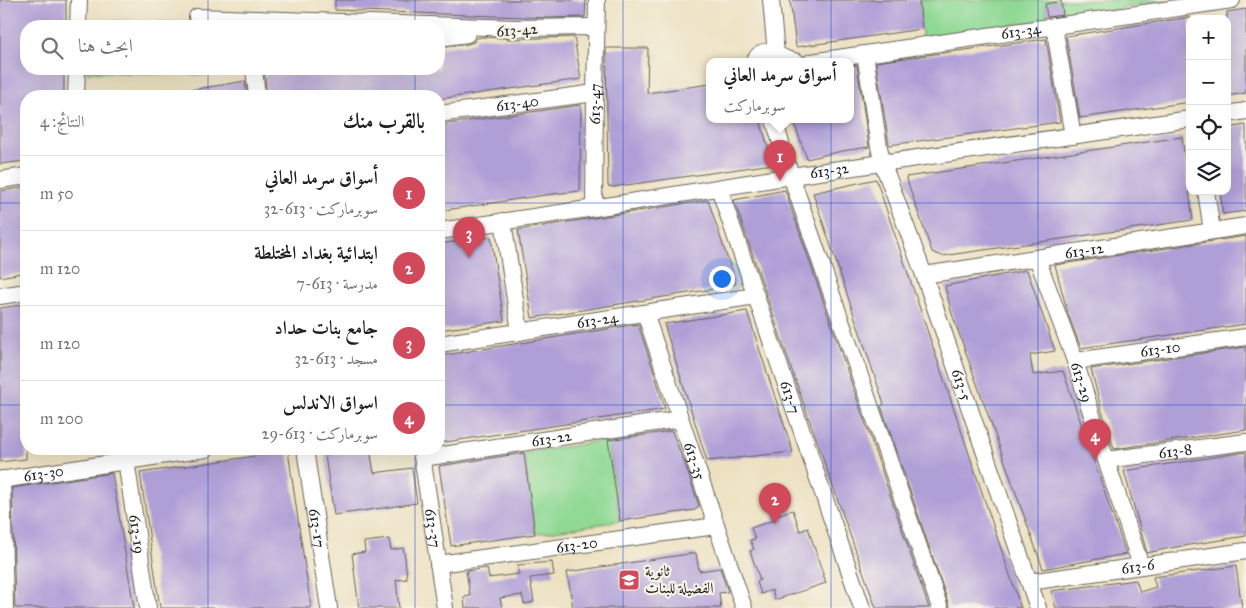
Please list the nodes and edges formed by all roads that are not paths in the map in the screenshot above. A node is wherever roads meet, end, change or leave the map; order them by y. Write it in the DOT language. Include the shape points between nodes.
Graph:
graph roads {
  1 [pos="79,0"];
  2 [pos="597,0"];
  3 [pos="772,0"];
  4 [pos="1232,0"];
  5 [pos="197,18"];
  6 [pos="78,20"];
  7 [pos="261,20"];
  8 [pos="445,26"];
  9 [pos="1054,26"];
  10 [pos="596,27"];
  11 [pos="517,28"];
  12 [pos="445,37"];
  13 [pos="776,54"];
  14 [pos="865,54"];
  15 [pos="756,58"];
  16 [pos="784,58"];
  17 [pos="838,58"];
  18 [pos="77,75"];
  19 [pos="255,75"];
  20 [pos="76,90"];
  21 [pos="256,90"];
  22 [pos="594,93"];
  23 [pos="1246,111"];
  24 [pos="445,113"];
  25 [pos="1231,113"];
  26 [pos="1186,120"];
  27 [pos="775,123"];
  28 [pos="1073,136"];
  29 [pos="884,164"];
  30 [pos="791,176"];
  31 [pos="20,177"];
  32 [pos="0,180"];
  33 [pos="719,188"];
  34 [pos="1207,195"];
  35 [pos="594,208"];
  36 [pos="503,221"];
  37 [pos="1246,226"];
  38 [pos="445,230"];
  39 [pos="1212,231"];
  40 [pos="1037,258"];
  41 [pos="924,275"];
  42 [pos="20,293"];
  43 [pos="0,296"];
  44 [pos="756,296"];
  45 [pos="645,313"];
  46 [pos="520,332"];
  47 [pos="1246,337"];
  48 [pos="445,343"];
  49 [pos="1075,361"];
  50 [pos="680,419"];
  51 [pos="1246,442"];
  52 [pos="445,450"];
  53 [pos="162,455"];
  54 [pos="306,455"];
  55 [pos="422,455"];
  56 [pos="126,460"];
  57 [pos="1106,460"];
  58 [pos="1,480"];
  59 [pos="716,526"];
  60 [pos="1246,551"];
  61 [pos="438,564"];
  62 [pos="1141,566"];
  63 [pos="1029,582"];
  64 [pos="858,607"];
  65 [pos="5,608"];
  66 [pos="148,608"];
  67 [pos="329,608"];
  68 [pos="445,608"];
  69 [pos="744,608"];
  70 [pos="940,608"];
  71 [pos="1038,608"];
  1 -- 6 [label="street"];
  2 -- 10 [label="street, 613-47"];
  3 -- 13 [label="street"];
  4 -- 9 [label="street, 613-34"];
  5 -- 7 [label="street"];
  8 -- 11 [label="street"];
  9 -- 14 [label="street, 613-34"];
  9 -- 28 [label="street"];
  10 -- 11 [label="street, 613-42"];
  10 -- 22 [label="street, 613-47"];
  11 -- 12 [label="street, 613-42"];
  13 -- 15 [label="street" via="763,52"];
  13 -- 16 [label="street"];
  14 -- 17 [label="street, 613-34"];
  14 -- 29 [label="street, 613-5"];
  18 -- 20 [label="street"];
  19 -- 21 [label="street"];
  22 -- 24 [label="street, 613-40"];
  22 -- 35 [label="street, 613-47"];
  23 -- 25 [label="street"];
  26 -- 28 [label="street, 613-32"];
  27 -- 30 [label="street"];
  28 -- 29 [label="street, 613-32"];
  29 -- 30 [label="street, 613-32"];
  29 -- 41 [label="street, 613-5"];
  30 -- 33 [label="street, 613-32"];
  30 -- 70 [label="street"];
  31 -- 32 [label="street"];
  33 -- 35 [label="street, 613-32"];
  33 -- 44 [label="street, 613-7"];
  34 -- 39 [label="street"];
  35 -- 36 [label="street, 613-32"];
  36 -- 38 [label="street, 613-32"];
  36 -- 46 [label="street"];
  37 -- 39 [label="street, 613-12"];
  39 -- 40 [label="street, 613-12"];
  40 -- 41 [label="street, 613-12"];
  40 -- 49 [label="street, 613-29"];
  41 -- 63 [label="street, 613-5"];
  42 -- 43 [label="street"];
  44 -- 45 [label="street, 613-24"];
  44 -- 64 [label="street, 613-7"];
  45 -- 46 [label="street, 613-24"];
  45 -- 50 [label="street, 613-35"];
  46 -- 48 [label="street, 613-24"];
  47 -- 49 [label="street, 613-10"];
  49 -- 57 [label="street, 613-29"];
  50 -- 52 [label="street, 613-22"];
  50 -- 59 [label="street, 613-35"];
  51 -- 57 [label="street, 613-8"];
  53 -- 56 [label="street, 613-30"];
  54 -- 67 [label="street, 613-17"];
  55 -- 61 [label="street, 613-37"];
  56 -- 58 [label="street, 613-30"];
  56 -- 66 [label="street, 613-19"];
  57 -- 62 [label="street, 613-29"];
  58 -- 65 [label="street"];
  59 -- 61 [label="street, 613-20"];
  59 -- 69 [label="street, 613-35"];
  60 -- 62 [label="street, 613-6"];
  61 -- 68 [label="street, 613-37"];
  62 -- 63 [label="street, 613-6"];
  63 -- 71 [label="street, 613-5"];
}
